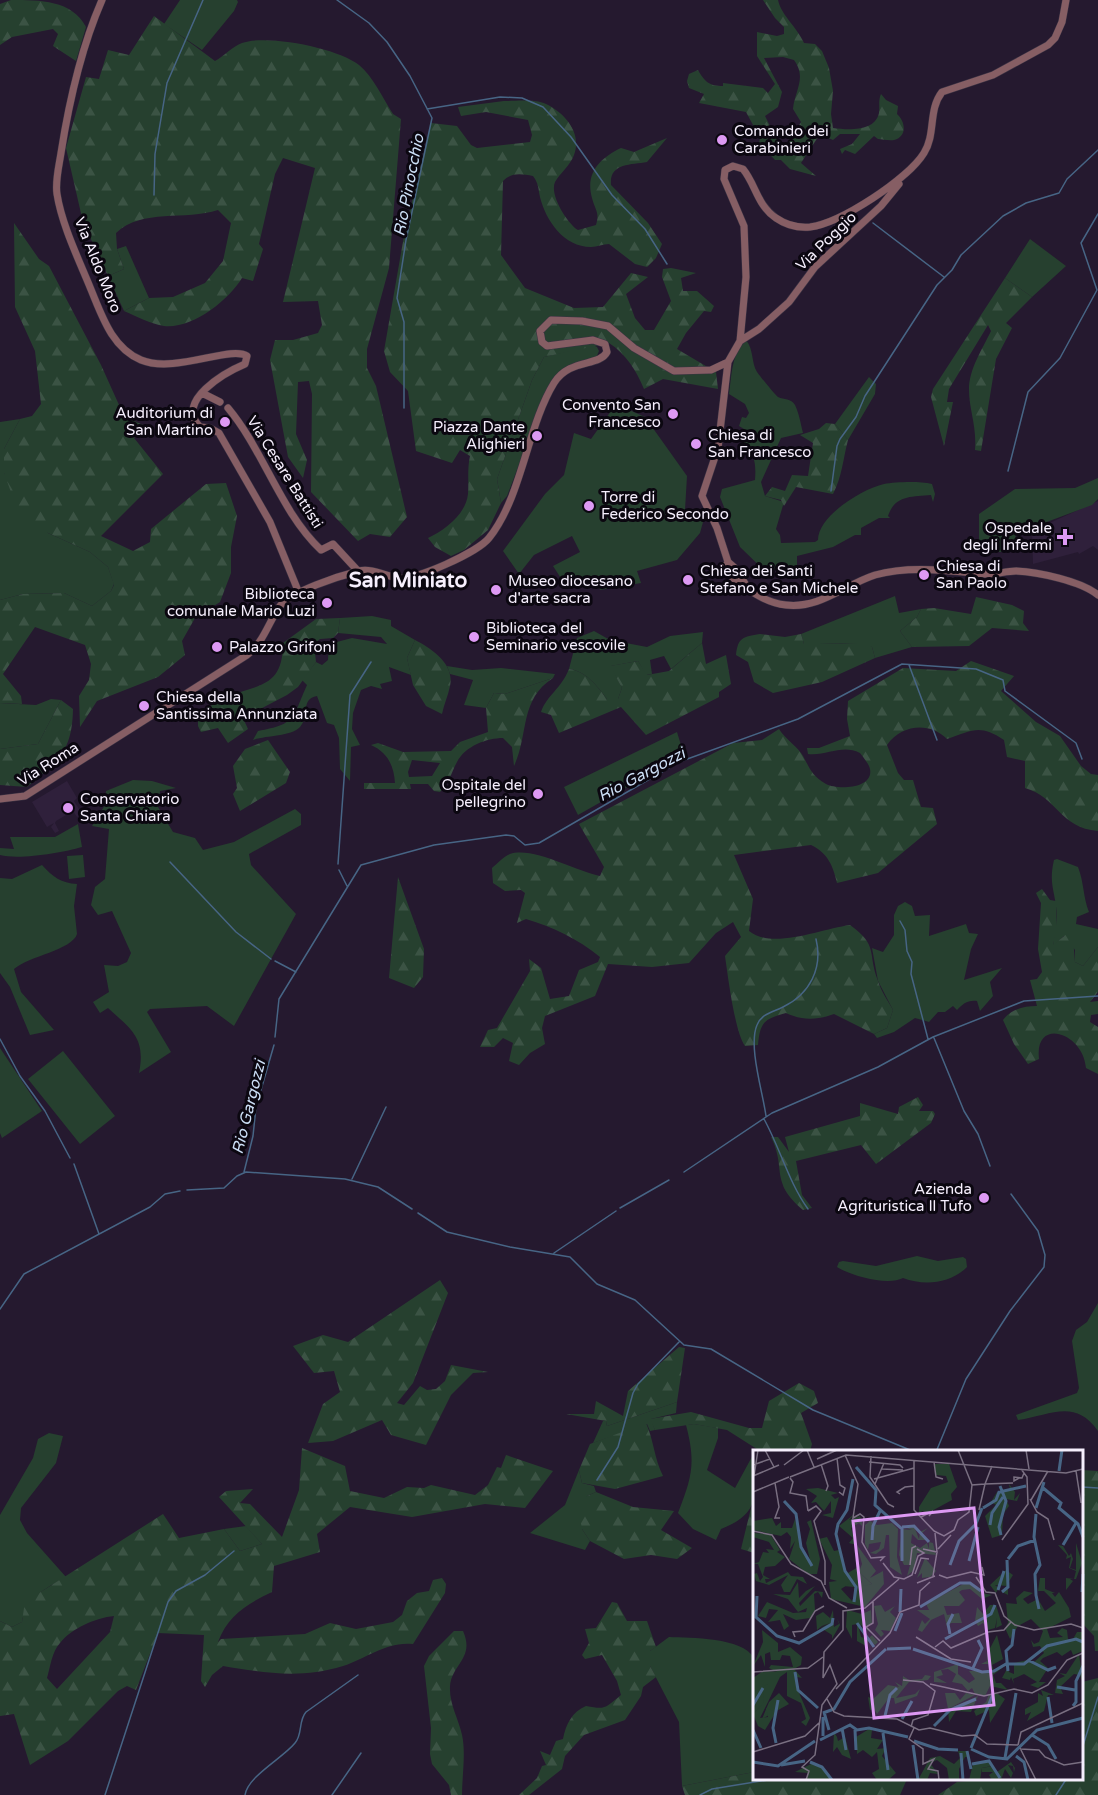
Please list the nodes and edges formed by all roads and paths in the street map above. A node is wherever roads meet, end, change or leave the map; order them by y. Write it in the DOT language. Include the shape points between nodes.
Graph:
graph roads {
  1 [pos="102,0"];
  2 [pos="1066,0"];
  3 [pos="902,180"];
  4 [pos="740,341"];
  5 [pos="726,365"];
  6 [pos="202,393"];
  7 [pos="220,402"];
  8 [pos="228,408"];
  9 [pos="358,571"];
  10 [pos="299,593"];
  11 [pos="1098,595"];
  12 [pos="0,799"];
  1 -- 6 [label="main road, Via Aldo Moro" via="90,29 71,103 57,186 59,201 93,294 111,334 126,352 156,366 233,354 247,356 245,364 220,375"];
  2 -- 3 [label="main road, Via Poggio" via="1057,33 1044,48 993,75 942,92 934,108 924,153"];
  3 -- 4 [label="main road, Via Poggio" via="881,206 815,267 789,302"];
  3 -- 4 [label="main road" via="819,225 803,227 770,214 743,169 733,166 725,170 724,179 744,226"];
  4 -- 5 [label="main road"];
  5 -- 9 [label="main road" via="703,371 674,371 634,348 608,326 551,320 543,325 540,337 548,346 596,340 606,346 606,355 569,367 555,381 495,529 484,543 462,558 402,579"];
  5 -- 11 [label="main road" via="718,448 702,496 728,562 723,570 773,602 794,605 826,599 872,576 914,570 992,574 1016,571 1076,582"];
  6 -- 7 [label="main road"];
  6 -- 10 [label="main road" via="194,411 196,422 219,433 270,522"];
  8 -- 9 [label="main road, Via Cesare Battisti" via="246,431 305,534 321,550 333,544"];
  9 -- 10 [label="main road"];
  10 -- 12 [label="main road, Via Roma" via="283,603 260,643 238,660 25,796"];
}
